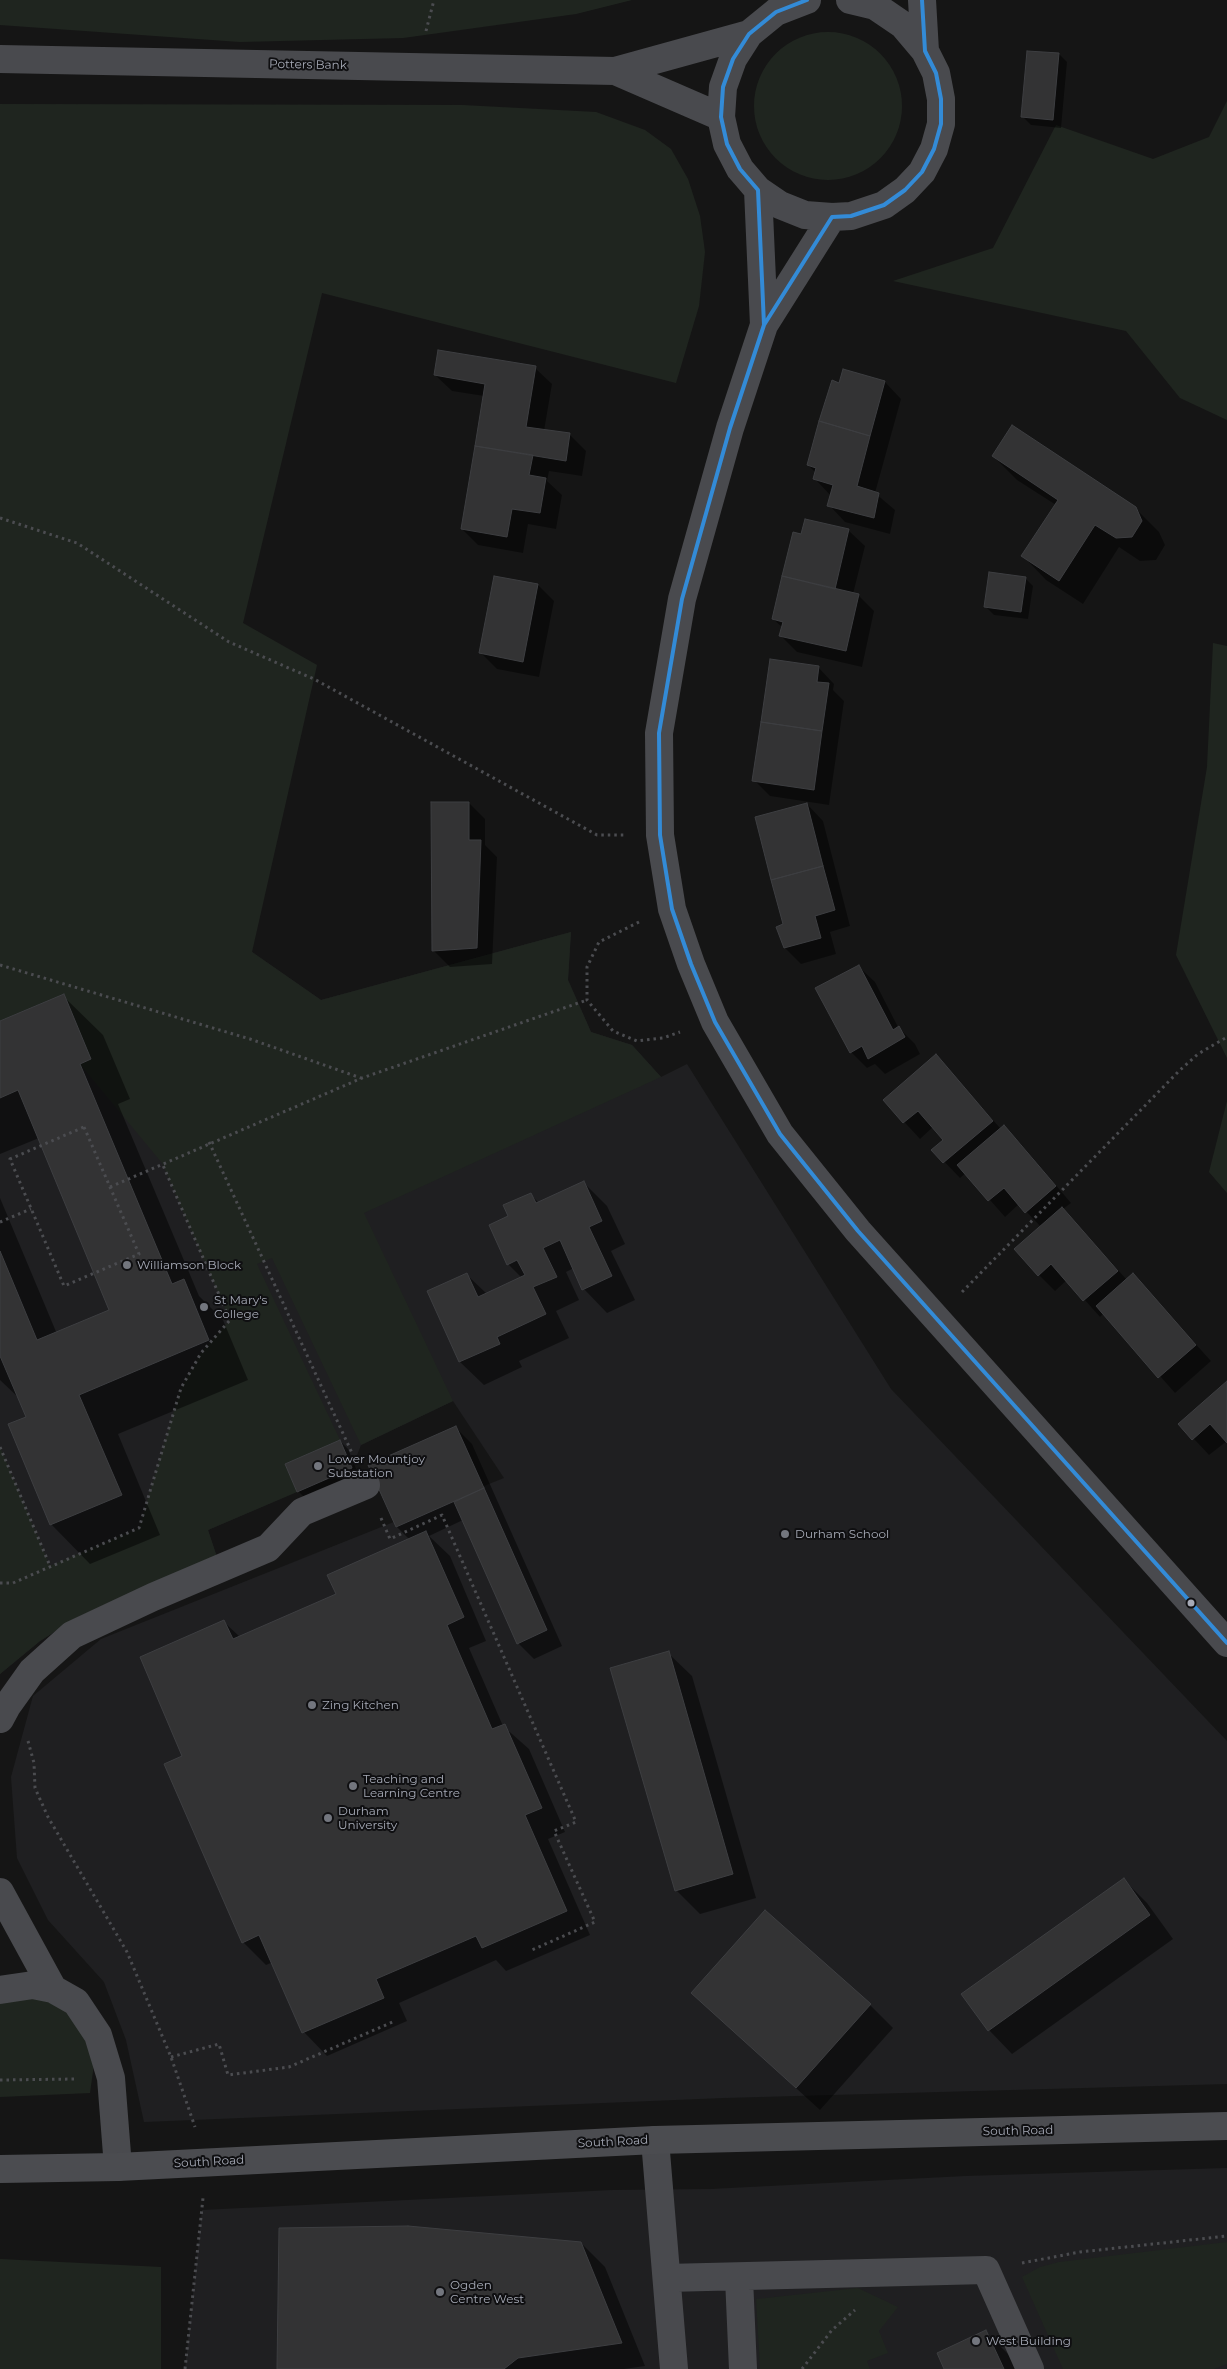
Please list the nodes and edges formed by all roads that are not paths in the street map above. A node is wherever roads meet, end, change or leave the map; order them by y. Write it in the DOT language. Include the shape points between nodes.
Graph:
graph roads {
  1 [pos="807,0"];
  2 [pos="850,0"];
  3 [pos="922,0"];
  4 [pos="749,34"];
  5 [pos="925,51"];
  6 [pos="0,59"];
  7 [pos="616,71"];
  8 [pos="721,117"];
  9 [pos="758,190"];
  10 [pos="832,217"];
  11 [pos="764,325"];
  12 [pos="366,1485"];
  13 [pos="1227,1643"];
  14 [pos="3,1712"];
  15 [pos="0,1892"];
  16 [pos="53,1989"];
  17 [pos="0,1990"];
  18 [pos="1227,2126"];
  19 [pos="655,2140"];
  20 [pos="118,2167"];
  21 [pos="0,2169"];
  22 [pos="667,2278"];
  23 [pos="739,2278"];
  24 [pos="674,2369"];
  25 [pos="742,2369"];
  26 [pos="1030,2369"];
  1 -- 4 [label="street" via="776,12"];
  2 -- 5 [label="street" via="875,6 903,24"];
  3 -- 5 [label="street"];
  4 -- 7 [label="street, Potters Bank"];
  4 -- 8 [label="street" via="732,59 723,87"];
  5 -- 10 [label="street" via="936,74 942,99 941,124 934,149 922,172 906,190 884,205 851,216"];
  6 -- 7 [label="street, Potters Bank"];
  7 -- 8 [label="street, Potters Bank"];
  8 -- 9 [label="street" via="727,144 740,169"];
  9 -- 10 [label="street" via="780,205 805,215"];
  9 -- 11 [label="street"];
  10 -- 11 [label="street"];
  11 -- 13 [label="street" via="730,428 682,599 659,733 660,836 672,909 691,964 714,1022 780,1134 858,1231 935,1319"];
  12 -- 14 [label="street" via="302,1512 268,1548 72,1635 32,1671"];
  15 -- 16 [label="street"];
  16 -- 17 [label="street" via="33,1985"];
  16 -- 20 [label="street" via="76,2002 98,2035 111,2078"];
  18 -- 19 [label="main road, South Road"];
  19 -- 20 [label="main road, South Road"];
  19 -- 22 [label="street"];
  20 -- 21 [label="main road, South Road"];
  22 -- 23 [label="street"];
  22 -- 24 [label="street"];
  23 -- 25 [label="street"];
  23 -- 26 [label="street" via="986,2270"];
}
